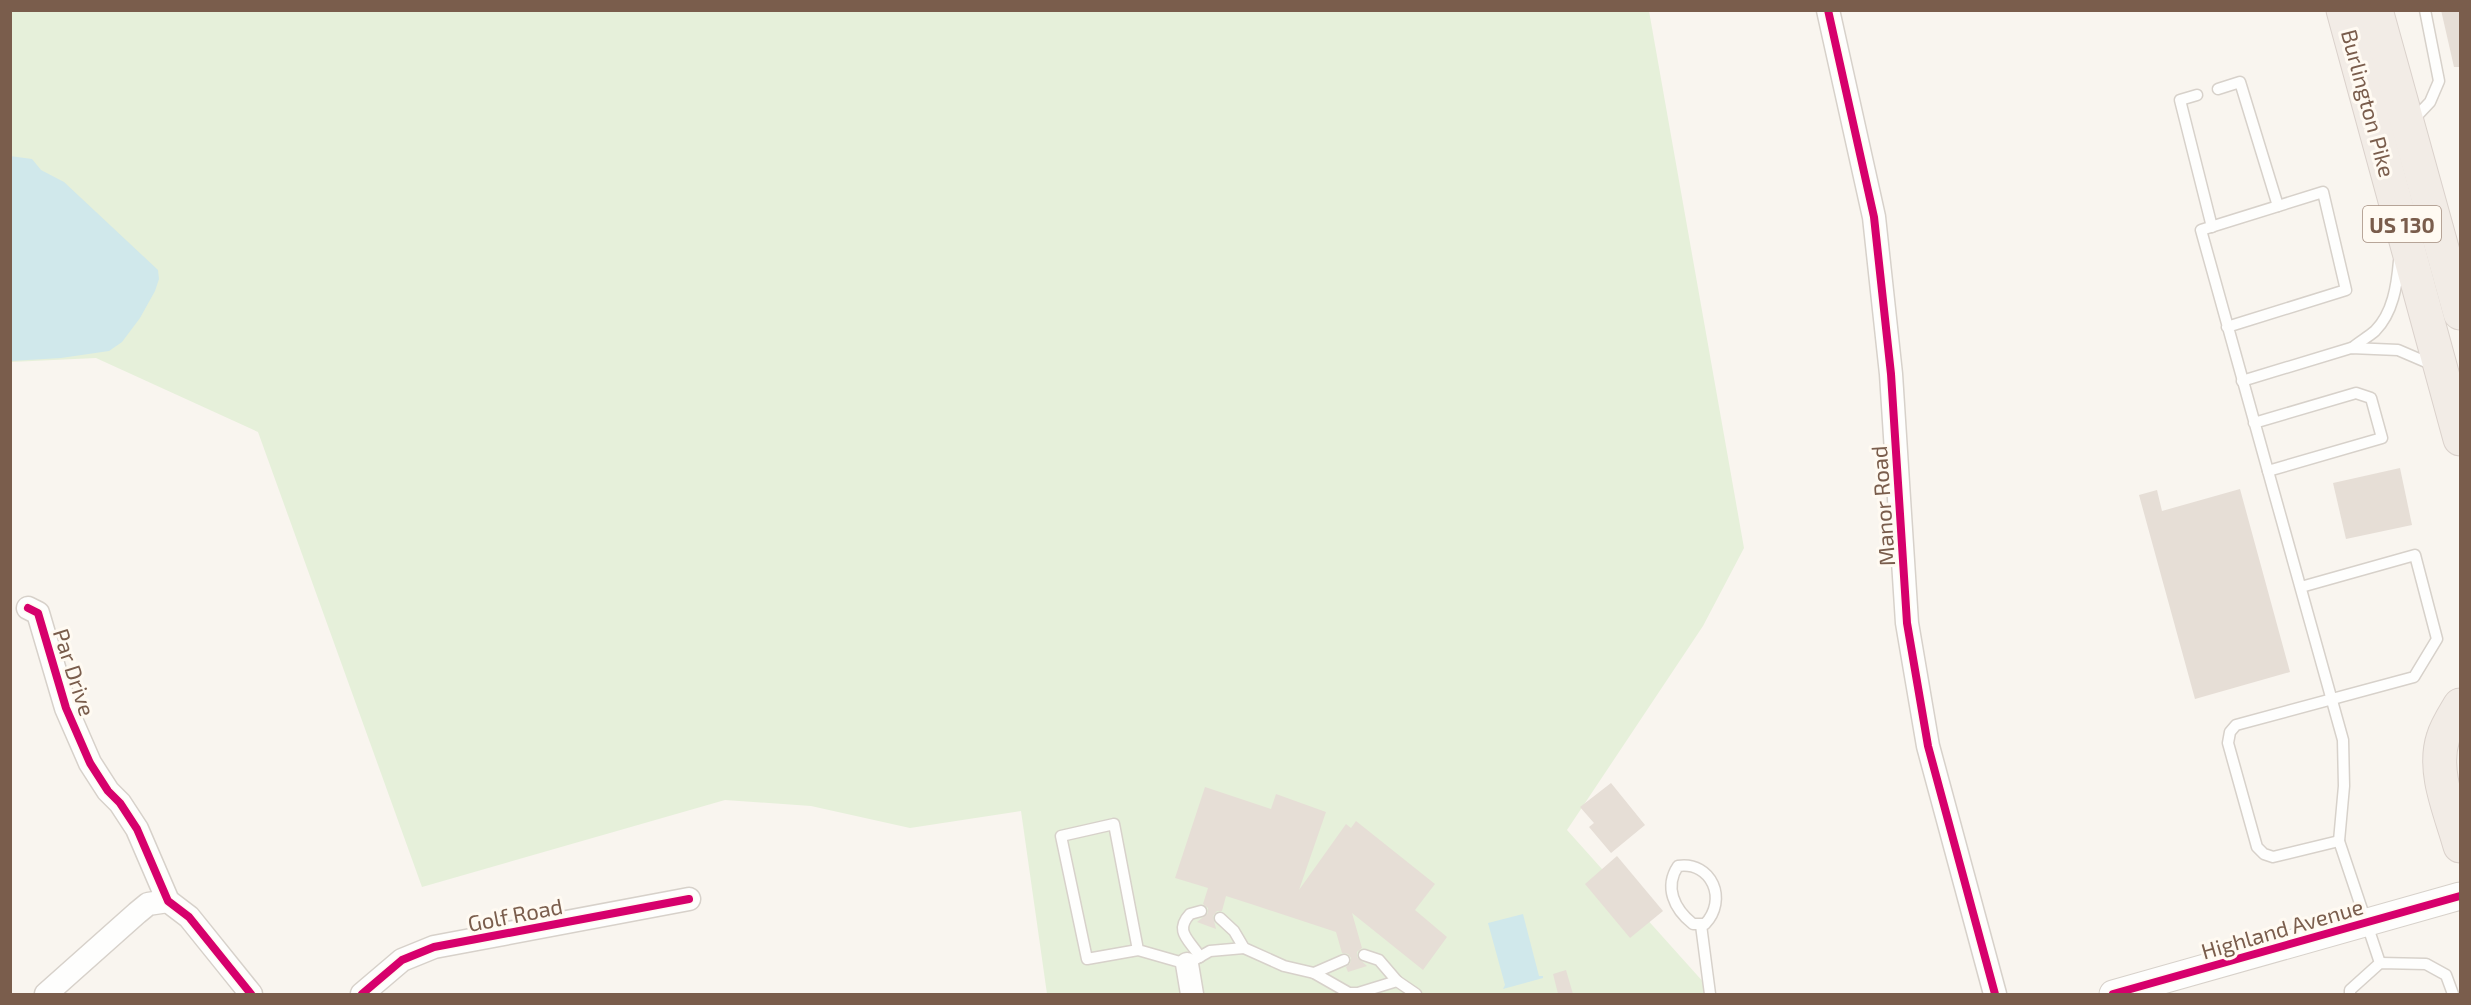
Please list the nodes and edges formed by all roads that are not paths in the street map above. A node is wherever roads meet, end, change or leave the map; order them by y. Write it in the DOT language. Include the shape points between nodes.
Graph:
graph roads {
  1 [pos="1828,10"];
  2 [pos="2343,10"];
  3 [pos="2376,10"];
  4 [pos="2425,10"];
  5 [pos="2218,89"];
  6 [pos="2198,95"];
  7 [pos="2408,125"];
  8 [pos="2278,206"];
  9 [pos="2403,225"];
  10 [pos="2212,227"];
  11 [pos="2452,251"];
  12 [pos="2460,313"];
  13 [pos="2227,327"];
  14 [pos="2351,348"];
  15 [pos="2442,369"];
  16 [pos="2242,381"];
  17 [pos="2254,423"];
  18 [pos="2460,439"];
  19 [pos="2268,471"];
  20 [pos="2301,587"];
  21 [pos="28,608"];
  22 [pos="2332,700"];
  23 [pos="2460,705"];
  24 [pos="2339,841"];
  25 [pos="2460,846"];
  26 [pos="2460,896"];
  27 [pos="689,899"];
  28 [pos="168,901"];
  29 [pos="1201,910"];
  30 [pos="1220,918"];
  31 [pos="2365,922"];
  32 [pos="1701,926"];
  33 [pos="1244,948"];
  34 [pos="1138,950"];
  35 [pos="1364,955"];
  36 [pos="1344,960"];
  37 [pos="1193,961"];
  38 [pos="2380,963"];
  39 [pos="1314,972"];
  40 [pos="1398,981"];
  41 [pos="368,992"];
  42 [pos="2128,992"];
  43 [pos="46,994"];
  44 [pos="250,994"];
  45 [pos="1192,994"];
  46 [pos="1416,994"];
  47 [pos="1710,994"];
  48 [pos="1995,994"];
  49 [pos="2350,994"];
  50 [pos="2453,994"];
  1 -- 48 [label="street, Manor Road" via="1874,217 1892,374 1907,623 1928,746"];
  2 -- 9 [label="highway, Burlington Pike / US 130"];
  3 -- 7 [label="highway, Burlington Pike / US 130"];
  4 -- 7 [label="lane" via="2439,81 2430,102"];
  5 -- 8 [label="lane" via="2240,82"];
  6 -- 10 [label="lane" via="2180,100"];
  7 -- 11 [label="highway, Burlington Pike / US 130"];
  8 -- 10 [label="lane"];
  8 -- 13 [label="lane" via="2323,192 2346,290"];
  9 -- 14 [label="lane" via="2397,287 2387,314 2375,330"];
  9 -- 15 [label="highway, Burlington Pike / US 130"];
  10 -- 13 [label="lane" via="2201,230"];
  11 -- 12 [label="highway, Burlington Pike / US 130"];
  13 -- 16 [label="lane"];
  14 -- 15 [label="lane" via="2398,350"];
  14 -- 16 [label="lane"];
  15 -- 18 [label="highway, Burlington Pike / US 130"];
  16 -- 17 [label="lane"];
  17 -- 19 [label="lane"];
  17 -- 19 [label="lane" via="2356,393 2371,398 2382,438"];
  19 -- 20 [label="lane"];
  20 -- 22 [label="lane"];
  20 -- 22 [label="lane" via="2415,555 2437,639 2414,677"];
  21 -- 28 [label="street, Par Drive" via="38,613 66,708 85,753 137,829"];
  22 -- 24 [label="lane" via="2343,740"];
  22 -- 24 [label="lane" via="2236,725 2228,743 2258,847 2264,854 2273,857"];
  23 -- 25 [label="highway" via="2443,738 2440,760"];
  24 -- 31 [label="lane"];
  26 -- 31 [label="street, Highland Avenue"];
  27 -- 41 [label="street, Golf Road" via="434,947 402,960"];
  28 -- 43 [label="street" via="148,904"];
  28 -- 44 [label="street" via="189,917"];
  29 -- 37 [label="lane" via="1190,914 1182,927"];
  30 -- 33 [label="lane"];
  31 -- 38 [label="lane"];
  31 -- 42 [label="street, Highland Avenue"];
  32 -- 32 [label="lane" via="1713,912 1715,887 1700,869 1679,866 1672,884 1674,903 1688,920"];
  32 -- 47 [label="lane"];
  33 -- 37 [label="lane" via="1210,951"];
  33 -- 39 [label="lane" via="1284,966"];
  34 -- 34 [label="lane" via="1087,959 1061,836 1114,824"];
  34 -- 37 [label="lane"];
  35 -- 40 [label="lane" via="1379,960"];
  36 -- 39 [label="lane"];
  37 -- 45 [label="street"];
  38 -- 49 [label="lane"];
  38 -- 50 [label="lane" via="2426,964 2446,975"];
  39 -- 40 [label="lane" via="1352,993"];
  40 -- 46 [label="lane"];
}
